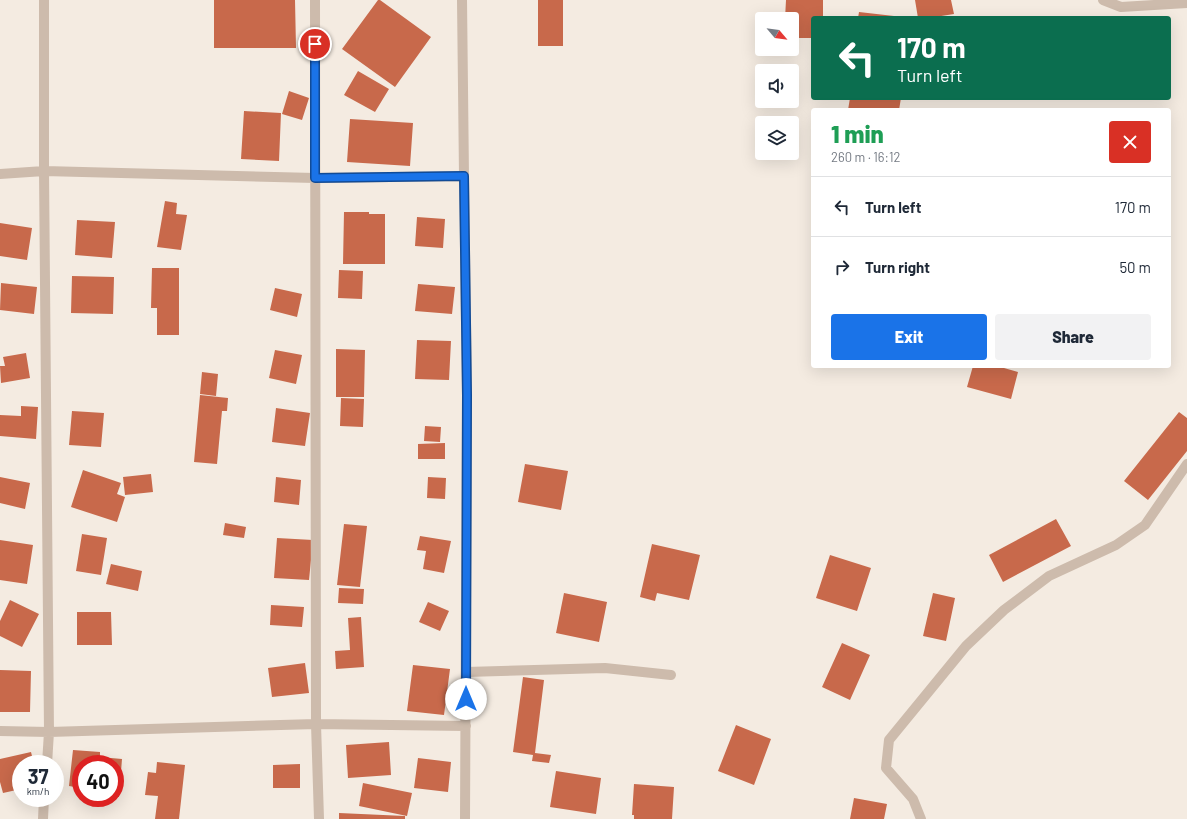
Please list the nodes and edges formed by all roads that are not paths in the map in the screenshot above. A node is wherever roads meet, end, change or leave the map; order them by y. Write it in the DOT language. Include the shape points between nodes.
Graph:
graph roads {
  1 [pos="44,0"];
  2 [pos="315,0"];
  3 [pos="462,0"];
  4 [pos="1103,0"];
  5 [pos="1187,3"];
  6 [pos="44,171"];
  7 [pos="0,174"];
  8 [pos="464,176"];
  9 [pos="315,178"];
  10 [pos="1187,464"];
  11 [pos="466,672"];
  12 [pos="671,675"];
  13 [pos="316,724"];
  14 [pos="466,726"];
  15 [pos="0,731"];
  16 [pos="49,732"];
  17 [pos="48,755"];
  18 [pos="44,807"];
  19 [pos="43,819"];
  20 [pos="319,819"];
  21 [pos="465,819"];
  22 [pos="922,819"];
  1 -- 6 [label="street"];
  2 -- 9 [label="street"];
  3 -- 8 [label="street"];
  4 -- 5 [label="street" via="1121,6"];
  6 -- 7 [label="street"];
  6 -- 9 [label="street"];
  6 -- 16 [label="street"];
  8 -- 9 [label="street"];
  8 -- 11 [label="street" via="467,395"];
  9 -- 13 [label="street"];
  10 -- 22 [label="street" via="1145,525 1116,545 1049,576 1004,610 966,646 889,740 886,768 913,799"];
  11 -- 12 [label="street" via="605,668"];
  11 -- 14 [label="street"];
  13 -- 14 [label="street"];
  13 -- 16 [label="street"];
  13 -- 20 [label="street"];
  14 -- 21 [label="street"];
  15 -- 16 [label="street"];
  16 -- 17 [label="street"];
  18 -- 19 [label="street"];
}
